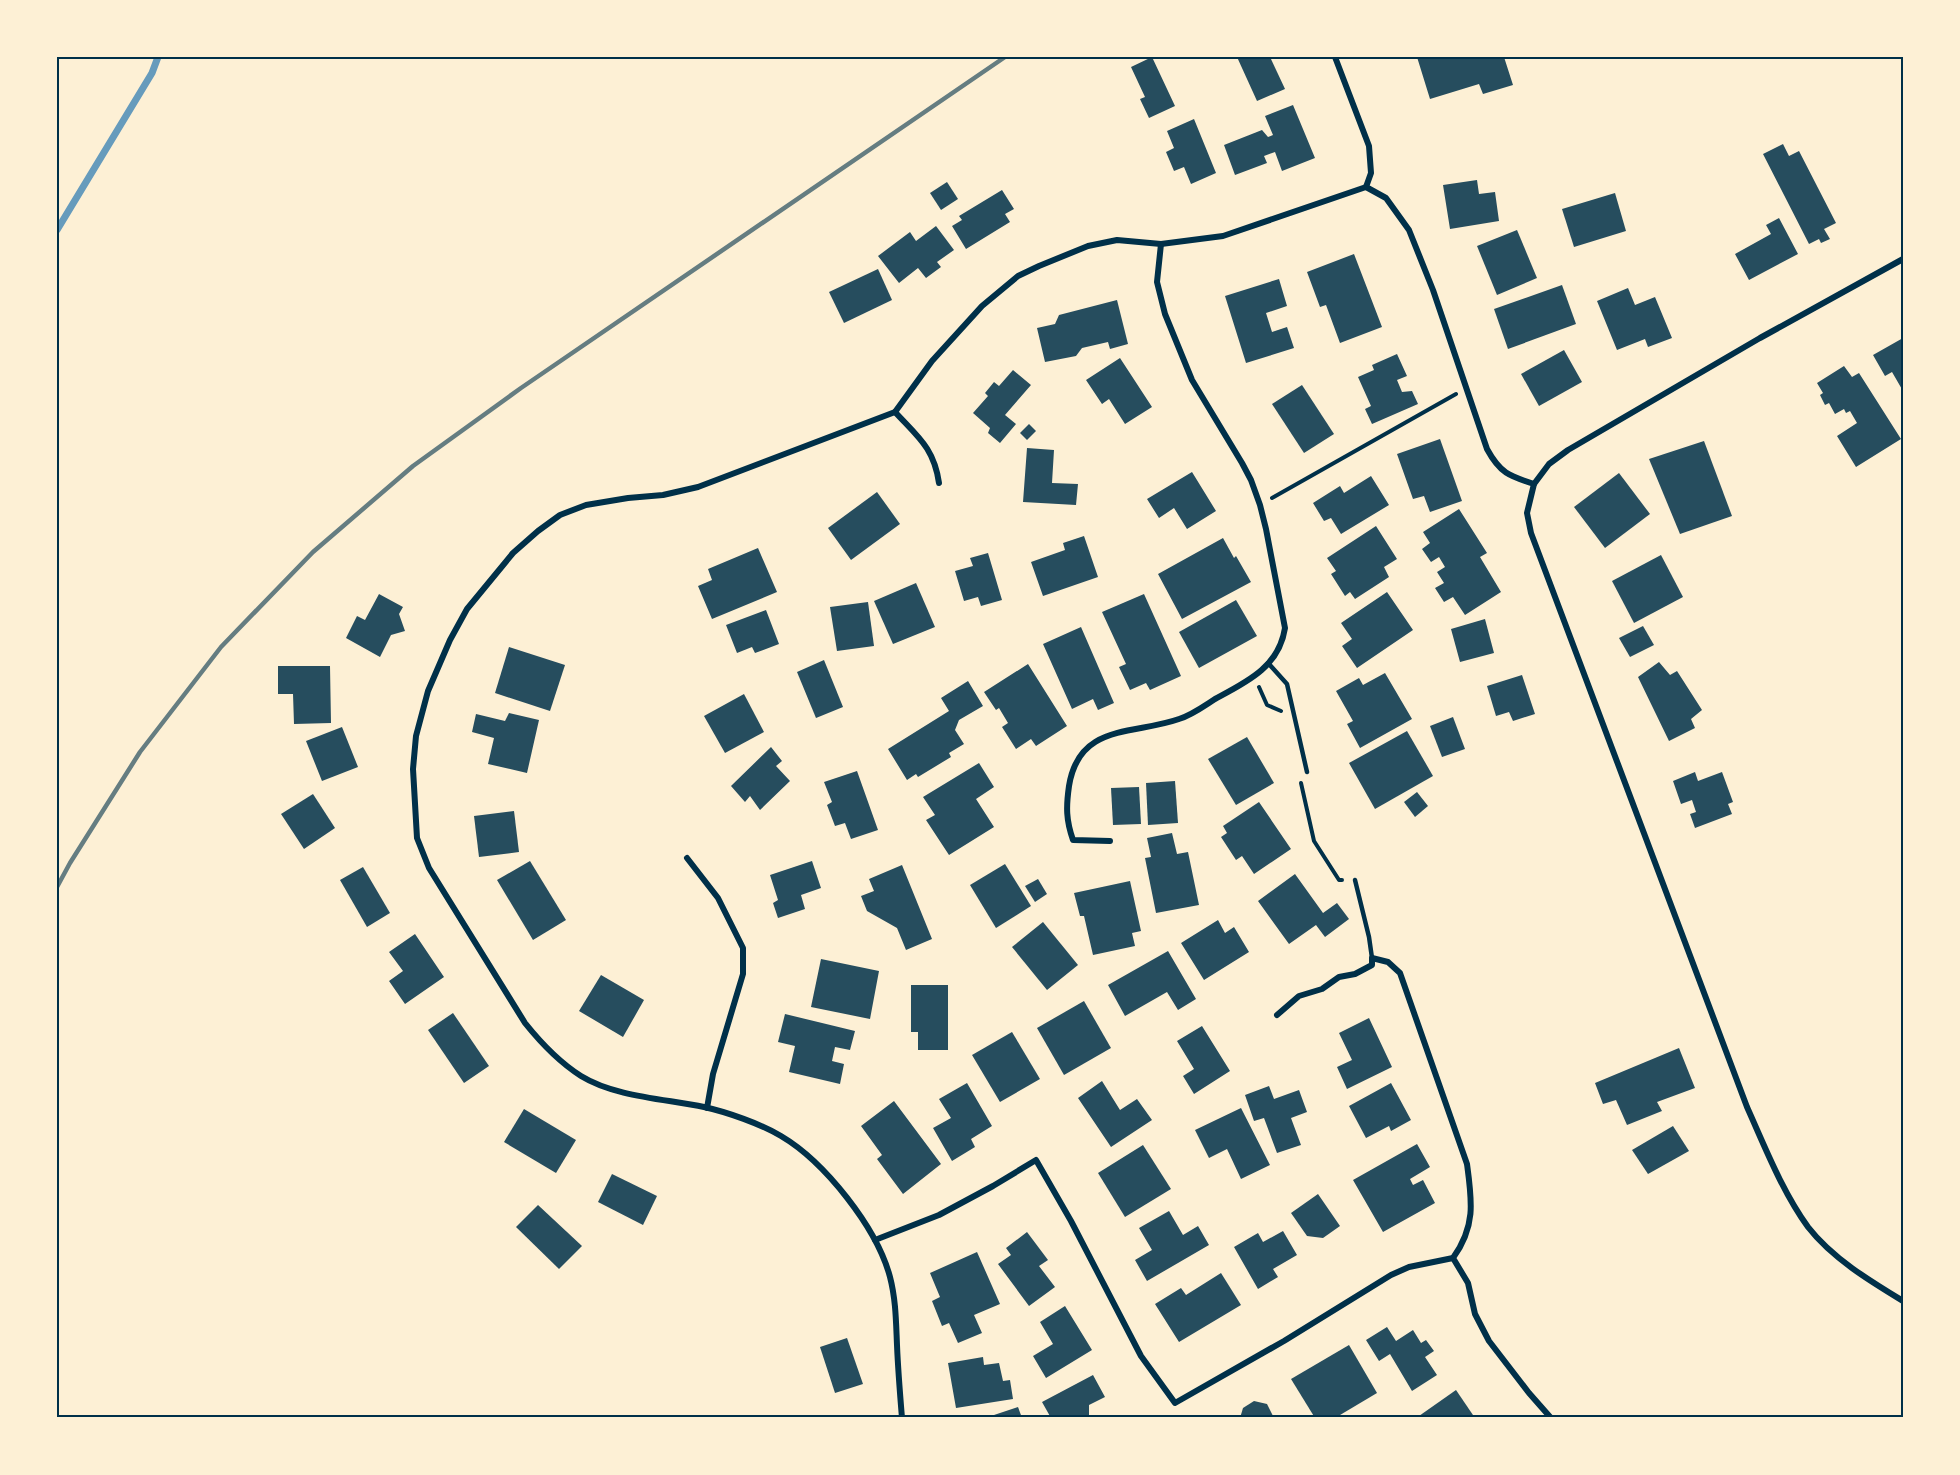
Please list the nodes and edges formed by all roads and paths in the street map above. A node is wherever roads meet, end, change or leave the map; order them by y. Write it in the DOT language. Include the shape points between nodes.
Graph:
graph roads {
  1 [pos="1335,57"];
  2 [pos="1366,187"];
  3 [pos="1161,244"];
  4 [pos="1903,259"];
  5 [pos="1466,388"];
  6 [pos="895,412"];
  7 [pos="939,483"];
  8 [pos="1534,484"];
  9 [pos="1260,505"];
  10 [pos="1268,663"];
  11 [pos="1307,772"];
  12 [pos="1110,841"];
  13 [pos="687,858"];
  14 [pos="1355,880"];
  15 [pos="1372,958"];
  16 [pos="1277,1016"];
  17 [pos="707,1108"];
  18 [pos="875,1240"];
  19 [pos="1453,1258"];
  20 [pos="1903,1301"];
  21 [pos="902,1418"];
  22 [pos="1551,1418"];
  1 -- 2 [label="street" via="1369,146 1371,173"];
  2 -- 3 [label="street" via="1223,236"];
  2 -- 5 [label="street" via="1386,198 1408,230"];
  3 -- 6 [label="street" via="1118,240 1088,246 1018,276 958,331"];
  3 -- 9 [label="street" via="1157,282 1166,314 1192,380 1242,463"];
  4 -- 8 [label="street" via="1568,450 1549,464"];
  5 -- 8 [label="street" via="1496,466 1509,476"];
  5 -- 9 [label="path"];
  6 -- 7 [label="street" via="929,448"];
  6 -- 17 [label="street" via="698,487 586,505 560,515 513,553 467,609 450,640 416,736 413,769 417,838 429,868 525,1023 542,1044 582,1076 607,1087"];
  8 -- 20 [label="street" via="1527,513 1531,533 1771,1161 1809,1227 1837,1256"];
  9 -- 10 [label="street" via="1286,628 1283,644"];
  10 -- 11 [label="lane" via="1287,684"];
  10 -- 12 [label="street" via="1254,677 1182,718 1113,733 1084,750 1070,779 1067,822 1073,840"];
  13 -- 17 [label="street" via="718,898 743,948 743,974 713,1074"];
  14 -- 15 [label="lane"];
  15 -- 16 [label="street" via="1372,965 1299,996"];
  15 -- 19 [label="street" via="1388,962 1400,973 1467,1164 1470,1224"];
  17 -- 18 [label="street" via="780,1135 809,1156 863,1219"];
  18 -- 19 [label="street" via="939,1215 1036,1160 1141,1356 1175,1403 1391,1275"];
  18 -- 21 [label="street" via="890,1276 896,1307"];
  19 -- 22 [label="street" via="1468,1282 1475,1314 1489,1341"];
}
